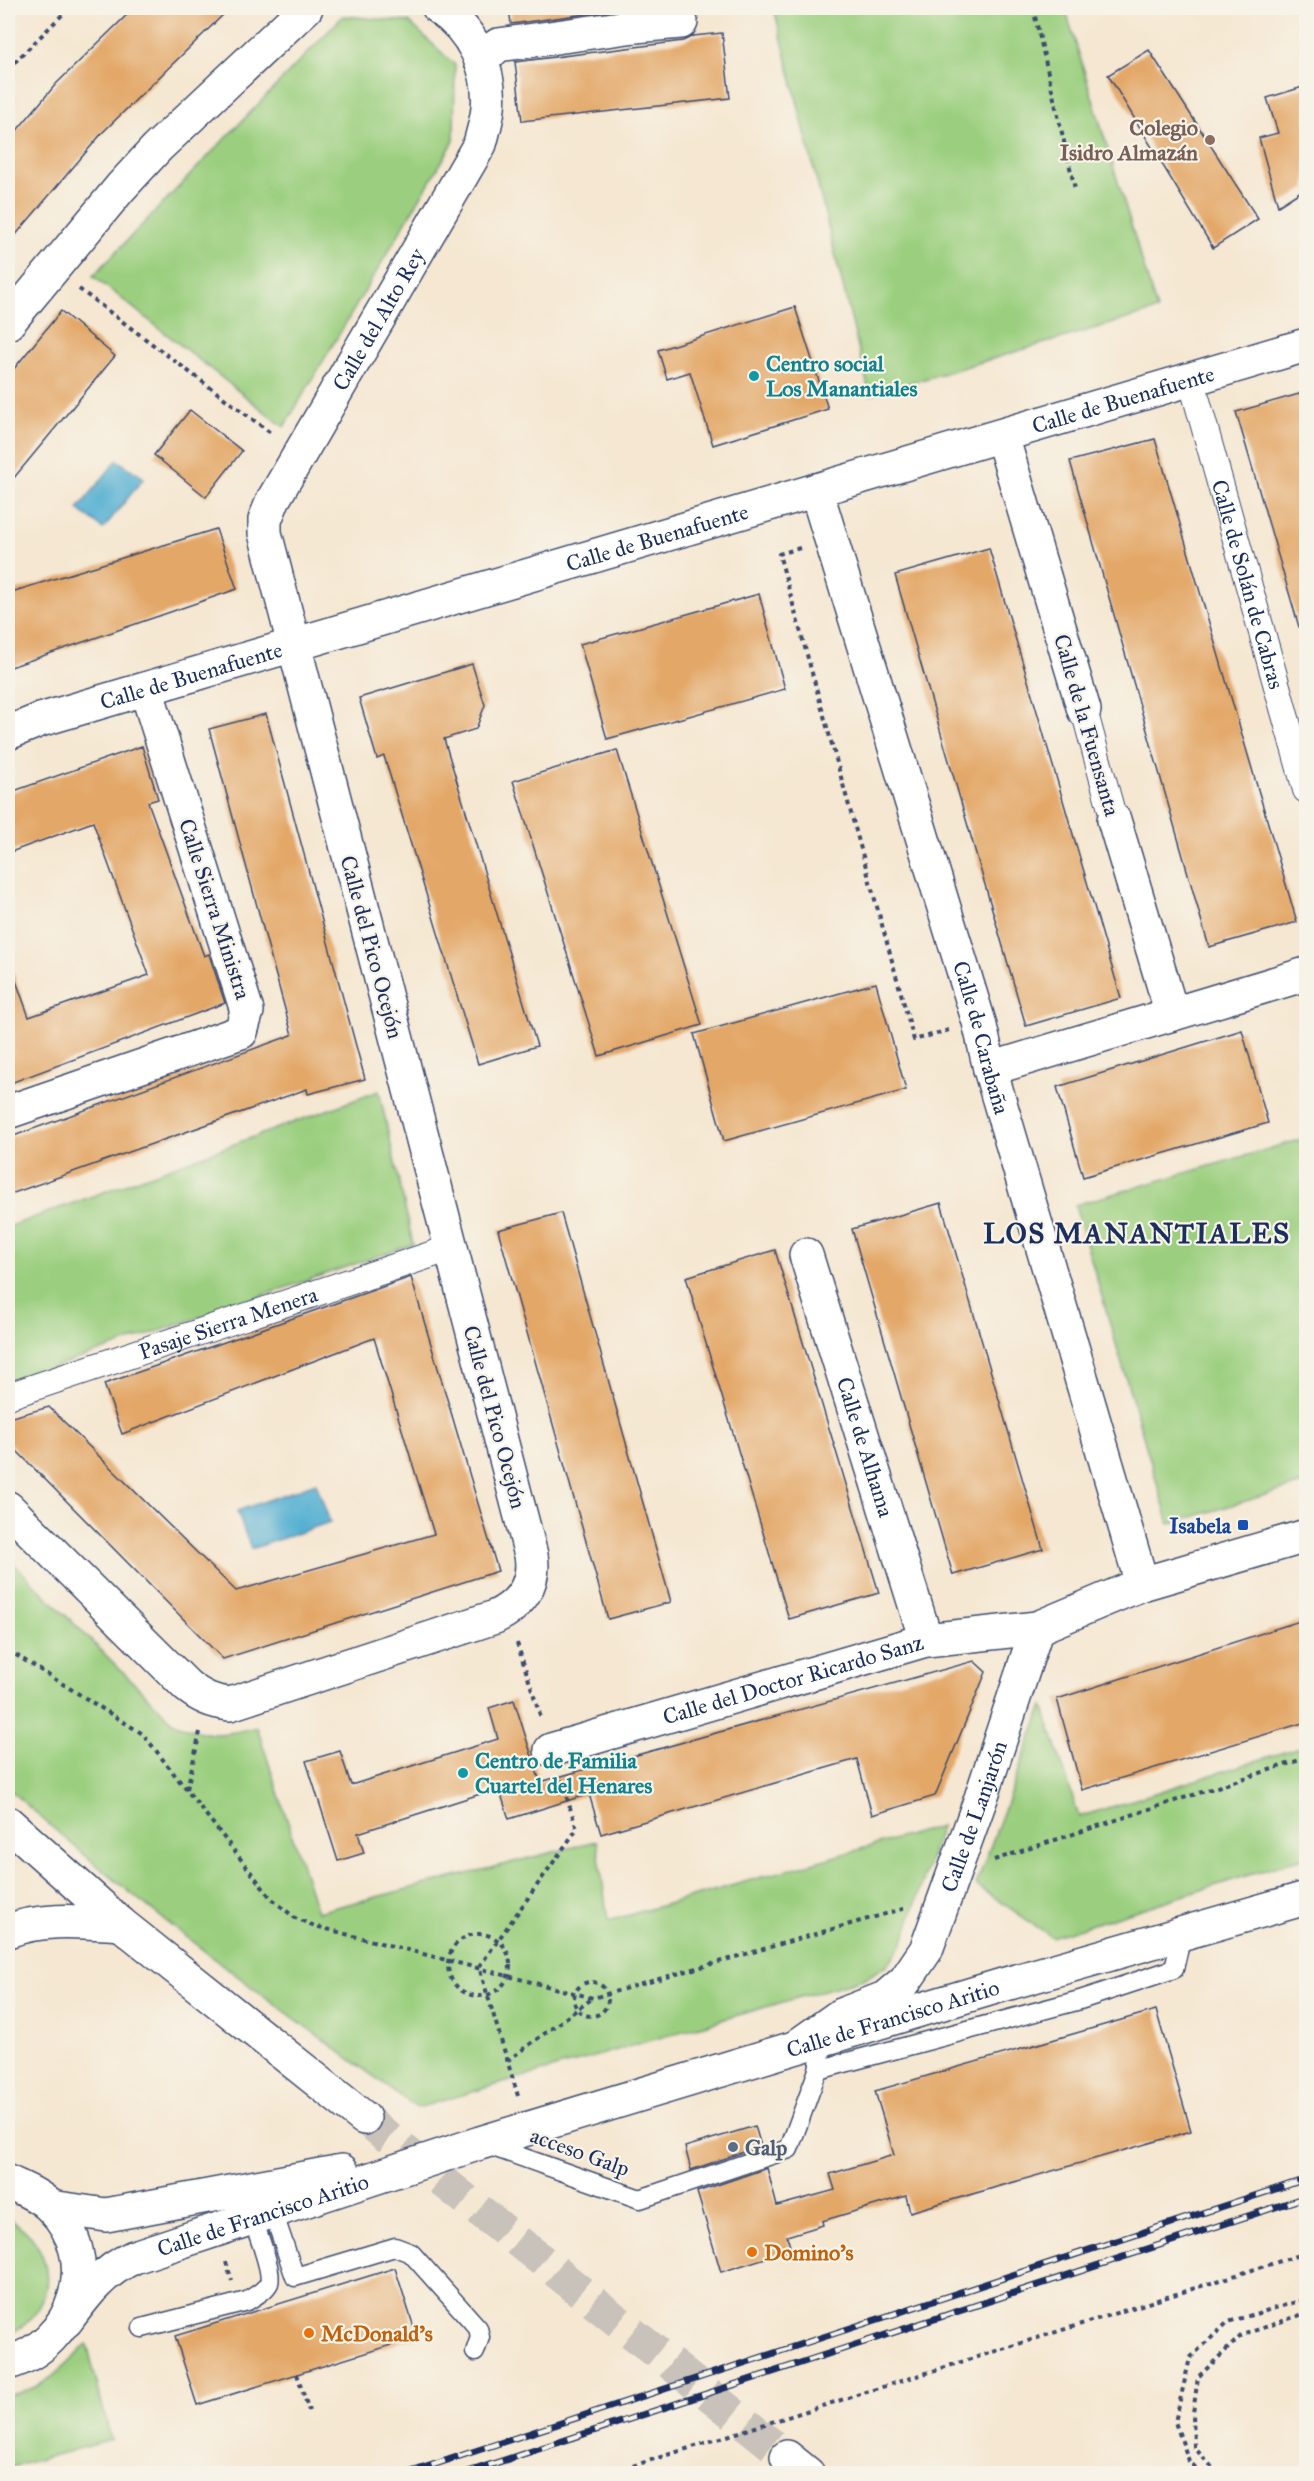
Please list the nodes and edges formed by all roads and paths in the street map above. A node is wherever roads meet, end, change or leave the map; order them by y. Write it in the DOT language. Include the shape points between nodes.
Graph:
graph roads {
  1 [pos="69,8"];
  2 [pos="301,8"];
  3 [pos="440,8"];
  4 [pos="1033,8"];
  5 [pos="634,17"];
  6 [pos="681,22"];
  7 [pos="481,61"];
  8 [pos="8,69"];
  9 [pos="1075,189"];
  10 [pos="53,269"];
  11 [pos="8,323"];
  12 [pos="1306,345"];
  13 [pos="1191,379"];
  14 [pos="1002,436"];
  15 [pos="299,454"];
  16 [pos="816,490"];
  17 [pos="831,540"];
  18 [pos="292,643"];
  19 [pos="146,689"];
  20 [pos="1084,710"];
  21 [pos="8,734"];
  22 [pos="1306,790"];
  23 [pos="1114,820"];
  24 [pos="1306,974"];
  25 [pos="1172,1014"];
  26 [pos="979,1022"];
  27 [pos="990,1069"];
  28 [pos="8,1112"];
  29 [pos="451,1248"];
  30 [pos="806,1255"];
  31 [pos="8,1396"];
  32 [pos="8,1508"];
  33 [pos="1306,1536"];
  34 [pos="1142,1584"];
  35 [pos="507,1612"];
  36 [pos="1037,1628"];
  37 [pos="926,1640"];
  38 [pos="8,1650"];
  39 [pos="207,1700"];
  40 [pos="551,1750"];
  41 [pos="1306,1758"];
  42 [pos="187,1789"];
  43 [pos="8,1823"];
  44 [pos="8,1846"];
  45 [pos="952,1885"];
  46 [pos="1306,1898"];
  47 [pos="121,1924"];
  48 [pos="8,1931"];
  49 [pos="1182,1934"];
  50 [pos="498,1941"];
  51 [pos="449,1960"];
  52 [pos="479,1967"];
  53 [pos="509,1975"];
  54 [pos="575,1993"];
  55 [pos="608,1994"];
  56 [pos="488,1995"];
  57 [pos="593,1998"];
  58 [pos="577,2010"];
  59 [pos="863,2028"];
  60 [pos="792,2050"];
  61 [pos="885,2052"];
  62 [pos="820,2056"];
  63 [pos="507,2061"];
  64 [pos="364,2118"];
  65 [pos="528,2128"];
  66 [pos="480,2143"];
  67 [pos="8,2182"];
  68 [pos="51,2207"];
  69 [pos="263,2216"];
  70 [pos="215,2230"];
  71 [pos="1306,2253"];
  72 [pos="1306,2299"];
  73 [pos="238,2303"];
  74 [pos="1306,2313"];
  75 [pos="66,2321"];
  76 [pos="142,2328"];
  77 [pos="475,2352"];
  78 [pos="8,2363"];
  79 [pos="297,2374"];
  80 [pos="309,2410"];
  81 [pos="607,2474"];
  82 [pos="1202,2474"];
  83 [pos="1218,2474"];
  1 -- 8 [label="path"];
  2 -- 10 [label="street" via="157,148"];
  3 -- 7 [label="street, Calle del Alto Rey" via="463,29"];
  4 -- 9 [label="path"];
  5 -- 6 [label="street"];
  5 -- 7 [label="street" via="498,45"];
  7 -- 15 [label="street, Calle del Alto Rey" via="488,107 480,144"];
  10 -- 11 [label="street"];
  10 -- 15 [label="path"];
  12 -- 13 [label="street, Calle de Buenafuente"];
  13 -- 14 [label="street, Calle de Buenafuente"];
  13 -- 22 [label="street, Calle de Solán de Cabras"];
  14 -- 16 [label="street, Calle de Buenafuente"];
  14 -- 20 [label="street, Calle de la Fuensanta"];
  15 -- 18 [label="street, Calle del Alto Rey" via="273,500 265,526"];
  16 -- 17 [label="street, Calle de Carabaña"];
  16 -- 18 [label="street, Calle de Buenafuente"];
  17 -- 26 [label="street, Calle de Carabaña"];
  17 -- 26 [label="path" via="779,554 914,1040"];
  18 -- 19 [label="street, Calle de Buenafuente"];
  18 -- 29 [label="street, Calle del Pico Ocejón"];
  19 -- 21 [label="street, Calle de Buenafuente" via="40,720"];
  19 -- 28 [label="street, Calle Sierra Ministra" via="247,1011 241,1032"];
  20 -- 23 [label="street, Calle de la Fuensanta"];
  23 -- 25 [label="street, Calle de la Fuensanta"];
  24 -- 25 [label="street"];
  25 -- 27 [label="street"];
  26 -- 27 [label="street, Calle de Carabaña"];
  27 -- 34 [label="street, Calle de Carabaña"];
  29 -- 31 [label="street, Pasaje Sierra Menera"];
  29 -- 35 [label="street, Calle del Pico Ocejón" via="533,1564 531,1582"];
  30 -- 37 [label="street, Calle de Alhama"];
  32 -- 39 [label="street" via="187,1686"];
  33 -- 34 [label="street"];
  34 -- 36 [label="street"];
  35 -- 39 [label="street" via="230,1704"];
  35 -- 40 [label="path"];
  36 -- 37 [label="street, Calle del Doctor Ricardo Sanz"];
  36 -- 45 [label="street, Calle de Lanjarón"];
  37 -- 40 [label="street, Calle del Doctor Ricardo Sanz"];
  38 -- 42 [label="path" via="143,1734"];
  39 -- 42 [label="path"];
  40 -- 50 [label="path" via="577,1829"];
  41 -- 45 [label="path"];
  42 -- 51 [label="path" via="271,1898 295,1918"];
  43 -- 47 [label="street"];
  44 -- 47 [label="street" via="57,1887"];
  45 -- 55 [label="path"];
  45 -- 60 [label="street, Calle de Lanjarón" via="926,1950 905,1981 885,1998 841,2015"];
  46 -- 49 [label="street, Calle de Francisco Aritio"];
  47 -- 48 [label="street" via="71,1922 21,1926"];
  47 -- 64 [label="street"];
  49 -- 59 [label="street, Calle de Francisco Aritio"];
  49 -- 61 [label="lane" via="1174,1969 1080,2000"];
  50 -- 51 [label="path" via="492,1936 472,1935 455,1945"];
  50 -- 52 [label="path"];
  50 -- 53 [label="path" via="511,1961"];
  51 -- 52 [label="path"];
  51 -- 56 [label="path" via="449,1973 460,1989 469,1995"];
  52 -- 53 [label="path"];
  52 -- 56 [label="path"];
  53 -- 54 [label="path"];
  53 -- 56 [label="path" via="499,1989"];
  54 -- 55 [label="path" via="582,1984 593,1982 603,1986"];
  54 -- 57 [label="path"];
  54 -- 58 [label="path"];
  55 -- 57 [label="path"];
  55 -- 58 [label="path" via="606,2008 597,2015"];
  56 -- 63 [label="path"];
  57 -- 58 [label="path"];
  58 -- 63 [label="path"];
  59 -- 61 [label="lane"];
  59 -- 62 [label="street, Calle de Francisco Aritio"];
  60 -- 62 [label="street, Calle de Francisco Aritio"];
  60 -- 65 [label="street, Calle de Francisco Aritio"];
  61 -- 62 [label="lane"];
  62 -- 66 [label="lane, acceso Galp" via="789,2149 640,2199"];
  63 -- 65 [label="path"];
  65 -- 66 [label="street, Calle de Francisco Aritio"];
  66 -- 68 [label="street, Calle de Francisco Aritio" via="145,2210 106,2215"];
  66 -- 69 [label="street, Calle de Francisco Aritio"];
  67 -- 68 [label="street" via="30,2191"];
  68 -- 75 [label="street" via="70,2232 78,2261 77,2292"];
  69 -- 70 [label="street, Calle de Francisco Aritio"];
  69 -- 73 [label="lane" via="268,2283 260,2293"];
  69 -- 77 [label="lane" via="295,2277 395,2247 411,2253 478,2328 480,2337"];
  70 -- 73 [label="path"];
  70 -- 75 [label="street, Calle de Francisco Aritio" via="115,2265 92,2285"];
  71 -- 81 [label="path"];
  72 -- 82 [label="path" via="1228,2322 1190,2358 1174,2422 1189,2461"];
  73 -- 76 [label="lane"];
  74 -- 83 [label="path" via="1242,2336 1198,2378 1194,2447"];
  75 -- 78 [label="street, Calle de Francisco Aritio" via="42,2348"];
  79 -- 80 [label="path"];
}
